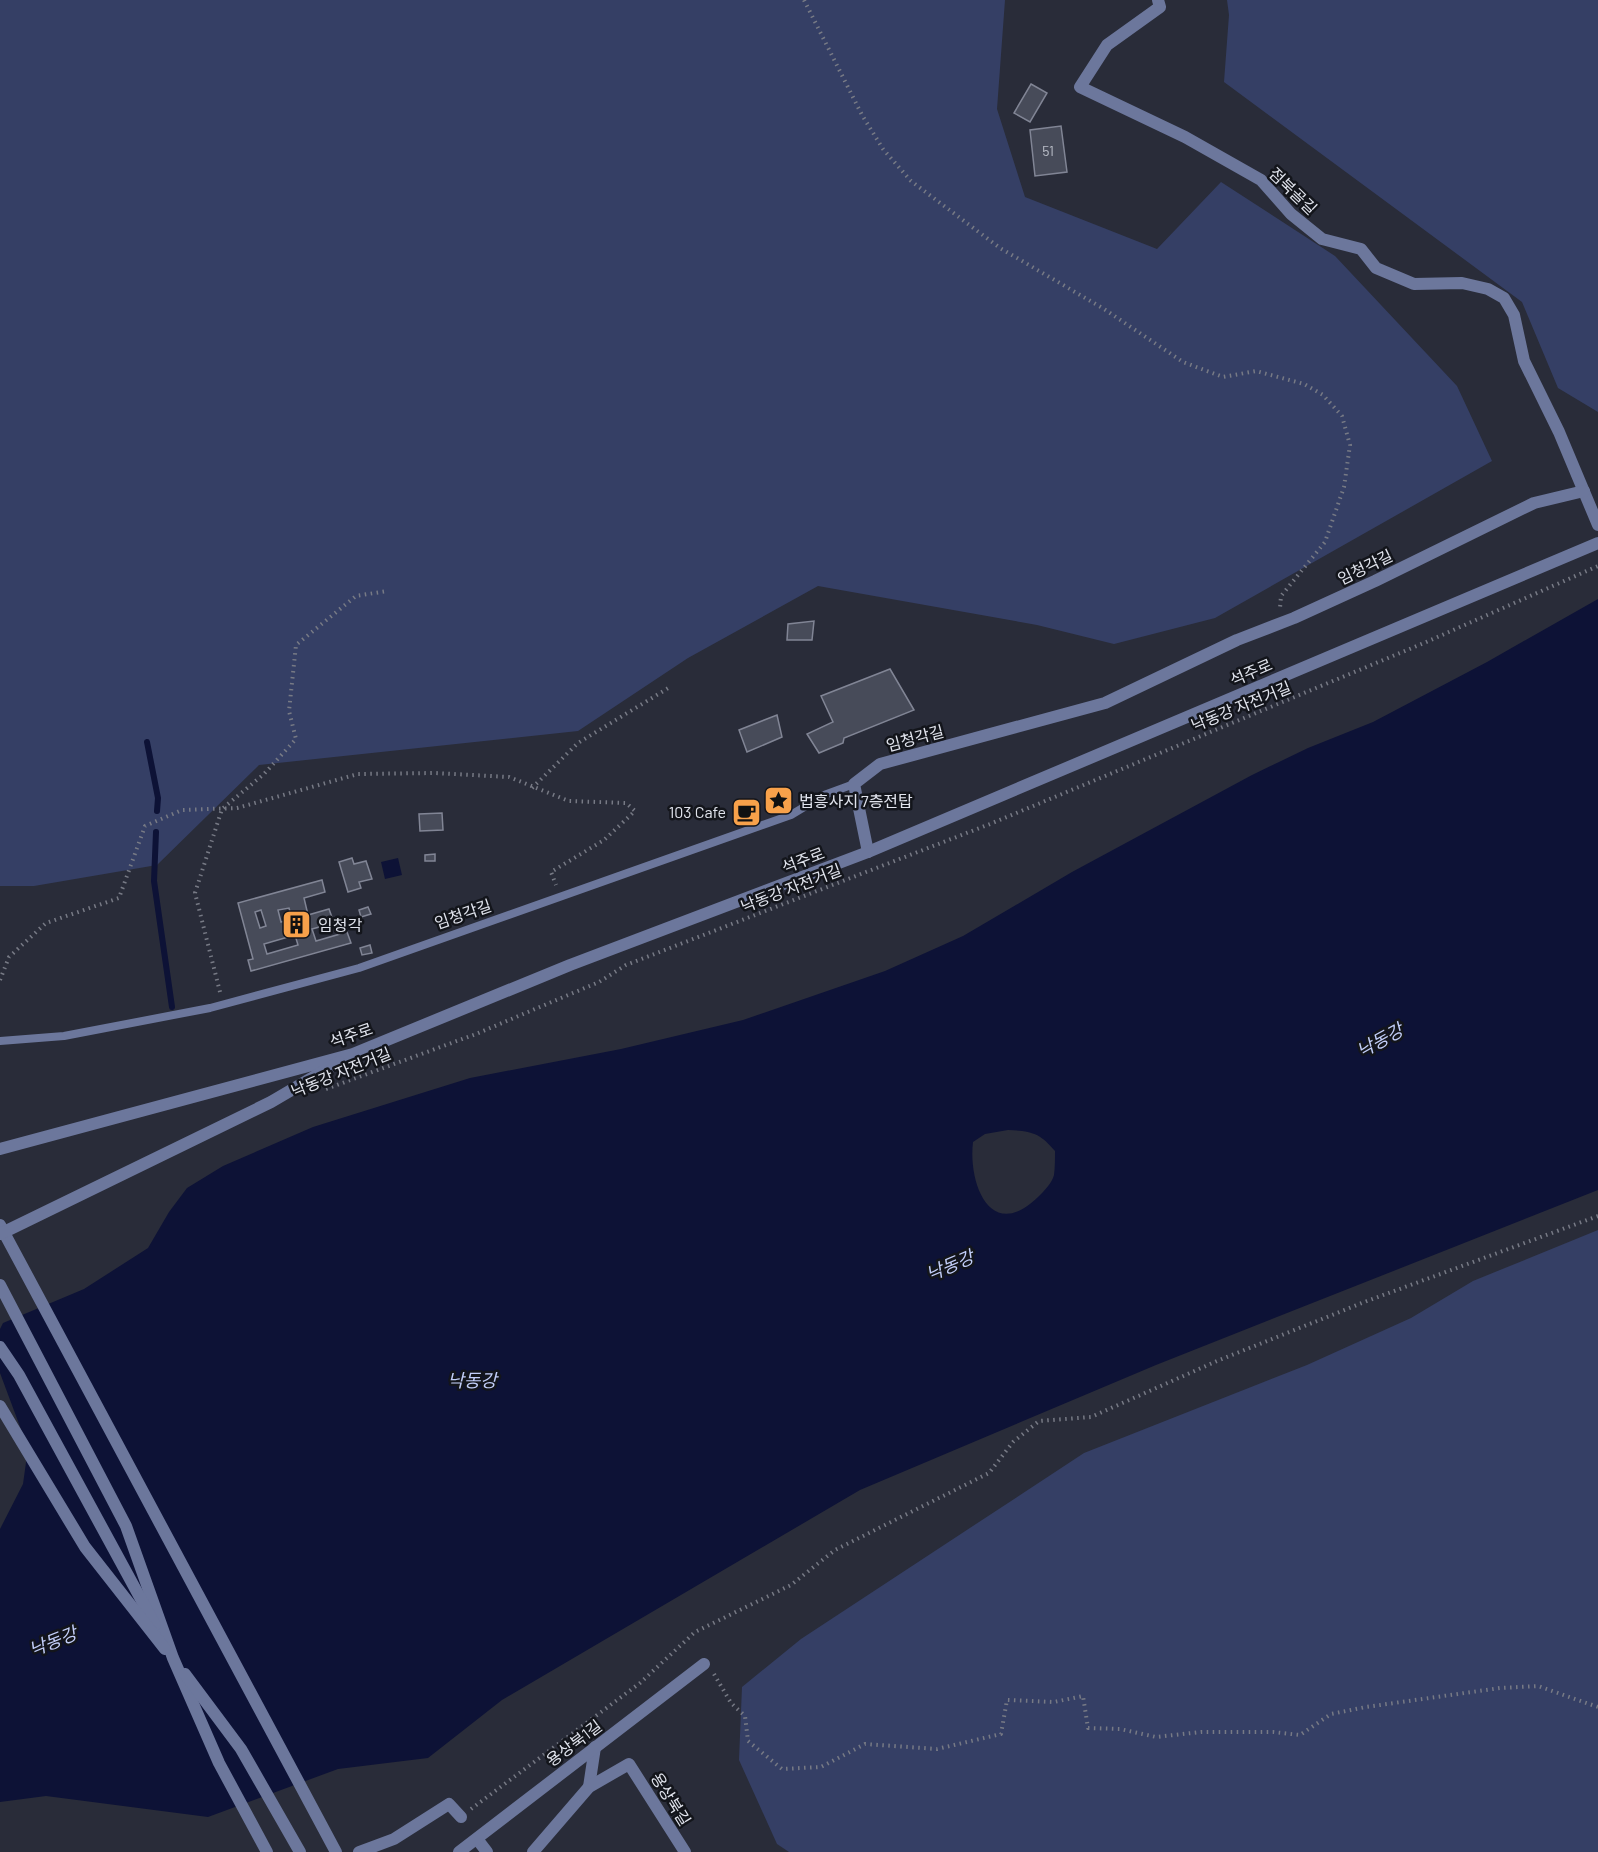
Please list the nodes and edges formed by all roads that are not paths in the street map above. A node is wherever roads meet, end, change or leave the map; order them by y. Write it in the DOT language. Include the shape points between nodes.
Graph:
graph roads {
  1 [pos="1158,0"];
  2 [pos="1584,491"];
  3 [pos="1598,525"];
  4 [pos="1598,543"];
  5 [pos="854,784"];
  6 [pos="867,852"];
  7 [pos="0,1041"];
  8 [pos="353,1054"];
  9 [pos="0,1149"];
  10 [pos="0,1225"];
  11 [pos="0,1234"];
  12 [pos="0,1285"];
  13 [pos="0,1347"];
  14 [pos="0,1407"];
  15 [pos="173,1658"];
  16 [pos="704,1664"];
  17 [pos="595,1747"];
  18 [pos="589,1787"];
  19 [pos="461,1817"];
  20 [pos="477,1839"];
  21 [pos="267,1852"];
  22 [pos="300,1852"];
  23 [pos="336,1852"];
  24 [pos="359,1852"];
  25 [pos="459,1852"];
  26 [pos="486,1852"];
  27 [pos="533,1852"];
  28 [pos="685,1852"];
  1 -- 2 [label="street, 점북골길" via="1160,7 1107,45 1080,87 1185,137 1261,180 1291,214 1322,239 1361,249 1376,268 1414,284 1462,283 1488,289 1504,298 1514,315 1524,361"];
  2 -- 3 [label="street, 점북골길"];
  2 -- 5 [label="street, 임청각길" via="1534,503 1375,581 1236,640 1105,703 880,765"];
  4 -- 6 [label="street, 석주로"];
  5 -- 6 [label="street"];
  5 -- 7 [label="lane, 임청각길" via="824,795 792,815 359,968 223,1005 64,1036"];
  6 -- 8 [label="street, 석주로" via="570,965"];
  8 -- 9 [label="street, 석주로"];
  8 -- 11 [label="street" via="271,1102"];
  10 -- 23 [label="street"];
  12 -- 15 [label="street" via="126,1526"];
  13 -- 15 [label="street"];
  14 -- 15 [label="street" via="85,1547"];
  15 -- 21 [label="street" via="219,1763"];
  15 -- 22 [label="street" via="241,1749"];
  16 -- 17 [label="street, 용상북1길"];
  17 -- 18 [label="street"];
  17 -- 20 [label="street, 용상북1길"];
  18 -- 27 [label="street"];
  18 -- 28 [label="street, 용상북길" via="629,1764"];
  19 -- 24 [label="street" via="449,1804 394,1839"];
  20 -- 25 [label="street, 용상북1길"];
  20 -- 26 [label="street"];
}
